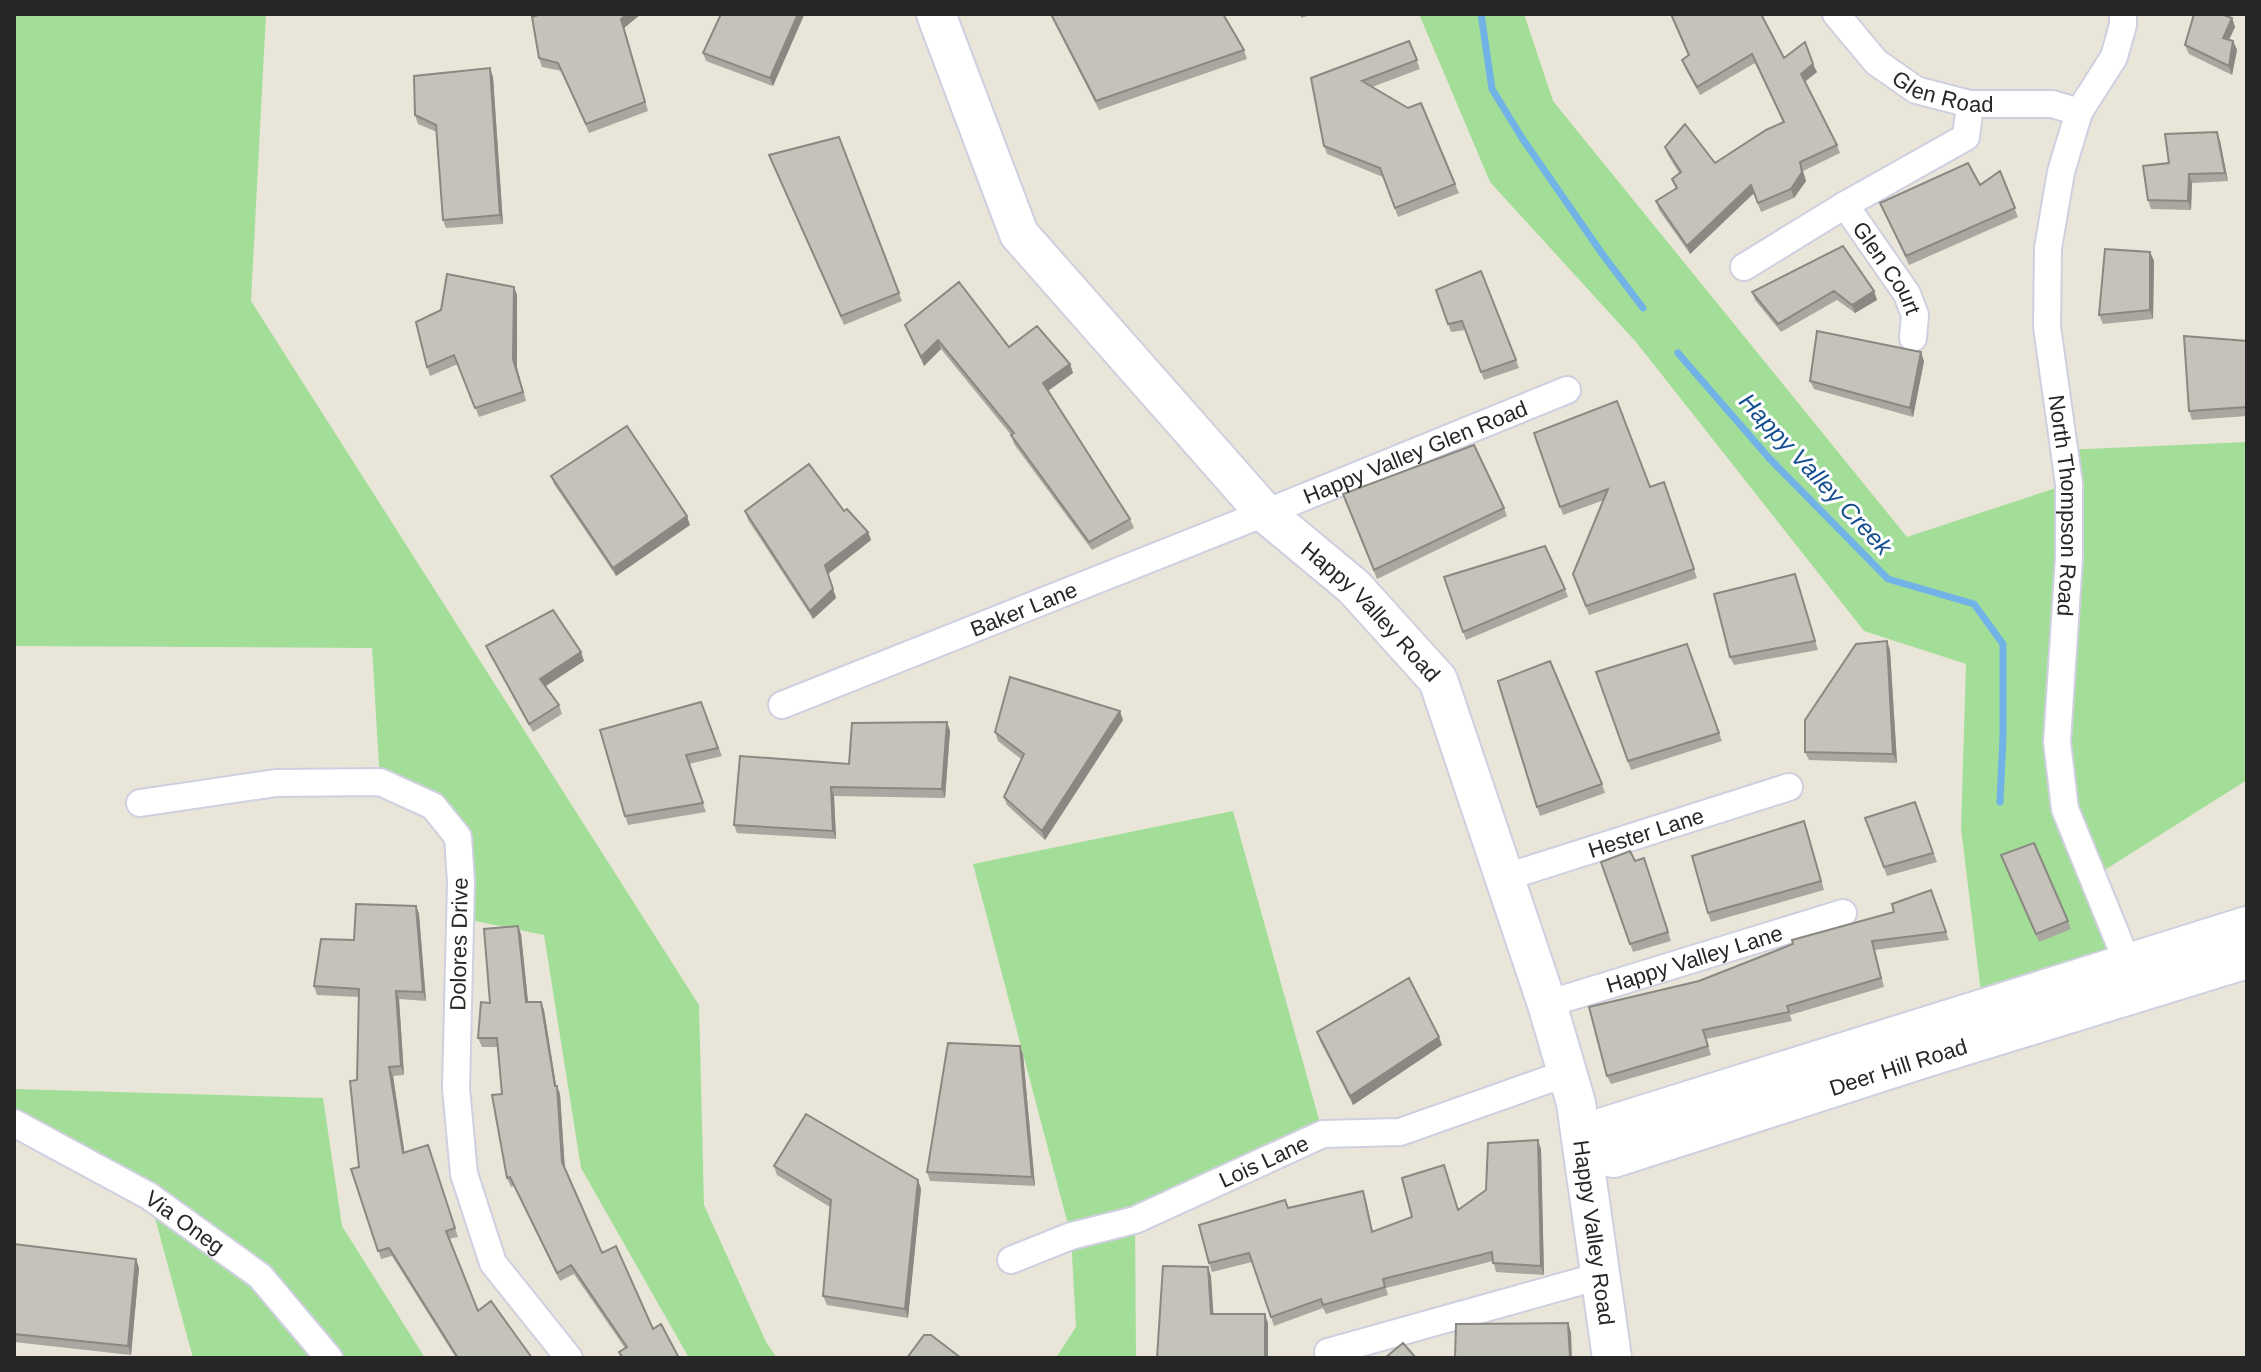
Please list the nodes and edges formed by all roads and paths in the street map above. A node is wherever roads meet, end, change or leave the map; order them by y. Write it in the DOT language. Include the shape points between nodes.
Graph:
graph roads {
  1 [pos="936,14"];
  2 [pos="1836,14"];
  3 [pos="2123,14"];
  4 [pos="1970,104"];
  5 [pos="2079,112"];
  6 [pos="1845,205"];
  7 [pos="1744,267"];
  8 [pos="1913,338"];
  9 [pos="1567,390"];
  10 [pos="1265,513"];
  11 [pos="782,705"];
  12 [pos="1789,787"];
  13 [pos="140,803"];
  14 [pos="1503,878"];
  15 [pos="1843,913"];
  16 [pos="2247,926"];
  17 [pos="2247,959"];
  18 [pos="2141,976"];
  19 [pos="1547,1004"];
  20 [pos="1567,1073"];
  21 [pos="14,1123"];
  22 [pos="1593,1139"];
  23 [pos="1011,1260"];
  24 [pos="1600,1276"];
  25 [pos="1328,1352"];
  26 [pos="329,1358"];
  27 [pos="569,1358"];
  28 [pos="1612,1358"];
  1 -- 10 [label="street, Happy Valley Road" via="1019,234"];
  2 -- 4 [label="street, Glen Road" via="1876,62 1916,90"];
  3 -- 5 [label="street, North Thompson Road" via="2114,57"];
  4 -- 5 [label="street, Glen Road" via="2052,104"];
  4 -- 6 [label="street" via="1966,137"];
  5 -- 18 [label="street, North Thompson Road" via="2061,172 2048,248 2047,327 2069,484 2057,742 2065,809"];
  6 -- 7 [label="street"];
  6 -- 8 [label="street, Glen Court" via="1907,294 1915,315"];
  9 -- 10 [label="street, Happy Valley Glen Road"];
  10 -- 11 [label="street, Baker Lane"];
  10 -- 14 [label="street, Happy Valley Road" via="1354,587 1438,680"];
  12 -- 14 [label="street, Hester Lane"];
  13 -- 27 [label="street, Dolores Drive" via="276,783 380,782 433,806 458,837 456,1088 464,1174 493,1263"];
  14 -- 19 [label="street, Happy Valley Road"];
  15 -- 19 [label="street, Happy Valley Lane"];
  16 -- 18 [label="street, Deer Hill Road"];
  17 -- 18 [label="street, Deer Hill Road"];
  18 -- 22 [label="street, Deer Hill Road" via="1983,1009"];
  18 -- 22 [label="street, Deer Hill Road" via="1928,1057 1614,1158"];
  19 -- 20 [label="street, Happy Valley Road"];
  20 -- 22 [label="street, Happy Valley Road"];
  20 -- 23 [label="street, Lois Lane" via="1400,1132 1323,1134 1135,1220 1071,1236"];
  21 -- 26 [label="street, Via Oneg" via="149,1196 260,1276"];
  22 -- 24 [label="street, Happy Valley Road"];
  24 -- 25 [label="street"];
  24 -- 28 [label="street, Happy Valley Road"];
}
